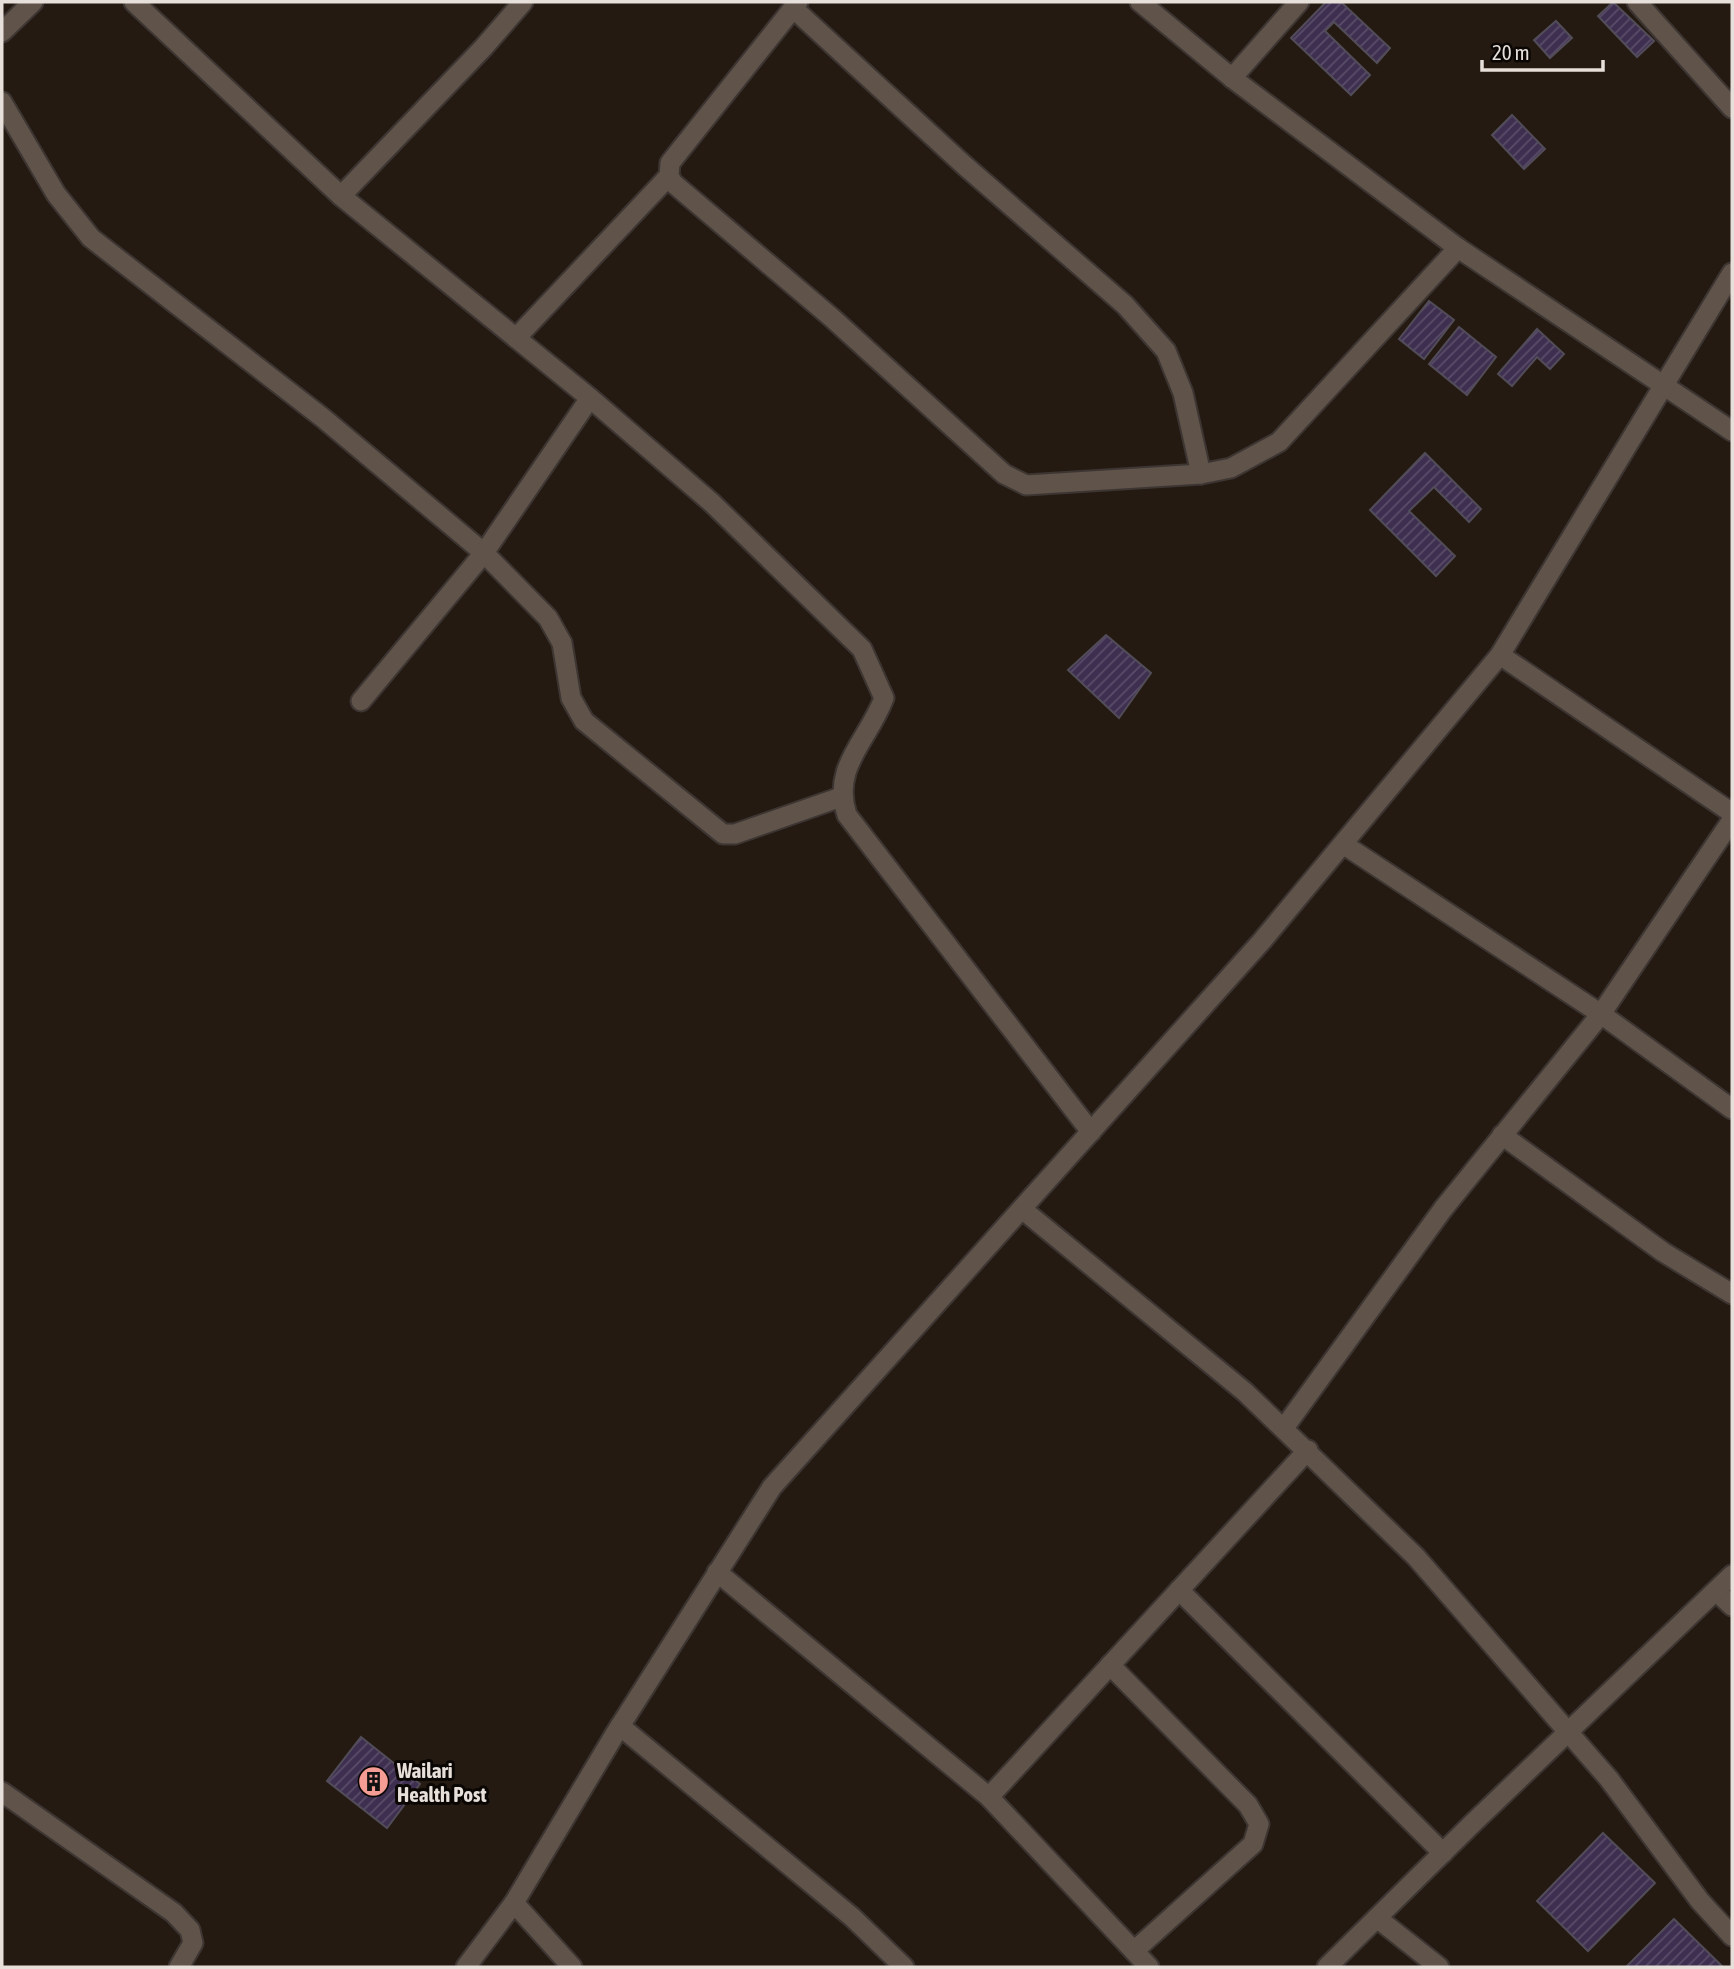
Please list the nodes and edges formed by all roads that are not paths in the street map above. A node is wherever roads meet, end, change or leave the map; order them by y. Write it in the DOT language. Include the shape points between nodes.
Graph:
graph roads {
  1 [pos="33,2"];
  2 [pos="134,2"];
  3 [pos="523,2"];
  4 [pos="1140,2"];
  5 [pos="1299,2"];
  6 [pos="1637,2"];
  7 [pos="796,5"];
  8 [pos="2,33"];
  9 [pos="1232,78"];
  10 [pos="2,102"];
  11 [pos="1732,108"];
  12 [pos="669,176"];
  13 [pos="341,196"];
  14 [pos="1458,248"];
  15 [pos="1730,282"];
  16 [pos="516,338"];
  17 [pos="1663,384"];
  18 [pos="590,398"];
  19 [pos="1732,432"];
  20 [pos="1202,474"];
  21 [pos="484,554"];
  22 [pos="1500,655"];
  23 [pos="360,701"];
  24 [pos="841,797"];
  25 [pos="1730,809"];
  26 [pos="1343,844"];
  27 [pos="1601,1014"];
  28 [pos="1732,1109"];
  29 [pos="1091,1132"];
  30 [pos="1502,1135"];
  31 [pos="1022,1209"];
  32 [pos="1732,1294"];
  33 [pos="1284,1427"];
  34 [pos="1308,1450"];
  35 [pos="716,1572"];
  36 [pos="1732,1575"];
  37 [pos="1179,1590"];
  38 [pos="1716,1591"];
  39 [pos="1732,1606"];
  40 [pos="1110,1665"];
  41 [pos="620,1726"];
  42 [pos="1568,1731"];
  43 [pos="2,1792"];
  44 [pos="989,1797"];
  45 [pos="1443,1853"];
  46 [pos="514,1903"];
  47 [pos="1377,1918"];
  48 [pos="1732,1936"];
  49 [pos="1134,1951"];
  50 [pos="179,1967"];
  51 [pos="466,1967"];
  52 [pos="572,1967"];
  53 [pos="904,1967"];
  54 [pos="1149,1967"];
  55 [pos="1327,1967"];
  56 [pos="1439,1967"];
  1 -- 8 [label="street"];
  2 -- 13 [label="street"];
  3 -- 13 [label="street"];
  4 -- 9 [label="street"];
  5 -- 9 [label="street"];
  6 -- 11 [label="street"];
  7 -- 12 [label="street" via="670,163"];
  7 -- 20 [label="street" via="964,165 1125,305 1166,352 1183,393"];
  9 -- 14 [label="street"];
  10 -- 21 [label="street" via="56,194 91,238 323,418"];
  12 -- 16 [label="street"];
  12 -- 20 [label="street" via="1004,474 1026,485"];
  13 -- 16 [label="street"];
  14 -- 17 [label="street"];
  14 -- 20 [label="street" via="1279,442 1231,467"];
  15 -- 17 [label="street"];
  16 -- 18 [label="street"];
  17 -- 19 [label="street"];
  17 -- 22 [label="street"];
  18 -- 21 [label="street"];
  18 -- 24 [label="street" via="712,503 862,649 884,698 842,775"];
  21 -- 23 [label="street"];
  21 -- 24 [label="street" via="548,618 562,643 571,698 584,721 712,827 735,834"];
  22 -- 25 [label="street"];
  22 -- 26 [label="street"];
  24 -- 29 [label="street" via="847,814"];
  25 -- 27 [label="street"];
  26 -- 27 [label="street"];
  26 -- 29 [label="street"];
  27 -- 28 [label="street"];
  27 -- 30 [label="street"];
  29 -- 31 [label="street"];
  30 -- 32 [label="street" via="1663,1252"];
  30 -- 33 [label="street"];
  31 -- 33 [label="street"];
  31 -- 35 [label="street" via="772,1487"];
  33 -- 34 [label="street"];
  34 -- 37 [label="street"];
  34 -- 42 [label="street" via="1416,1557"];
  35 -- 41 [label="street"];
  35 -- 44 [label="street"];
  36 -- 38 [label="street"];
  37 -- 40 [label="street"];
  37 -- 45 [label="street"];
  38 -- 39 [label="street"];
  38 -- 42 [label="street"];
  40 -- 44 [label="street"];
  40 -- 49 [label="street" via="1248,1805 1259,1824 1253,1844"];
  41 -- 46 [label="street"];
  41 -- 53 [label="street" via="852,1917"];
  42 -- 45 [label="street"];
  42 -- 48 [label="street"];
  43 -- 50 [label="street" via="174,1913 190,1930 193,1943"];
  44 -- 49 [label="street"];
  45 -- 47 [label="street"];
  46 -- 51 [label="street"];
  46 -- 52 [label="street"];
  47 -- 55 [label="street"];
  47 -- 56 [label="street"];
  49 -- 54 [label="street"];
}
